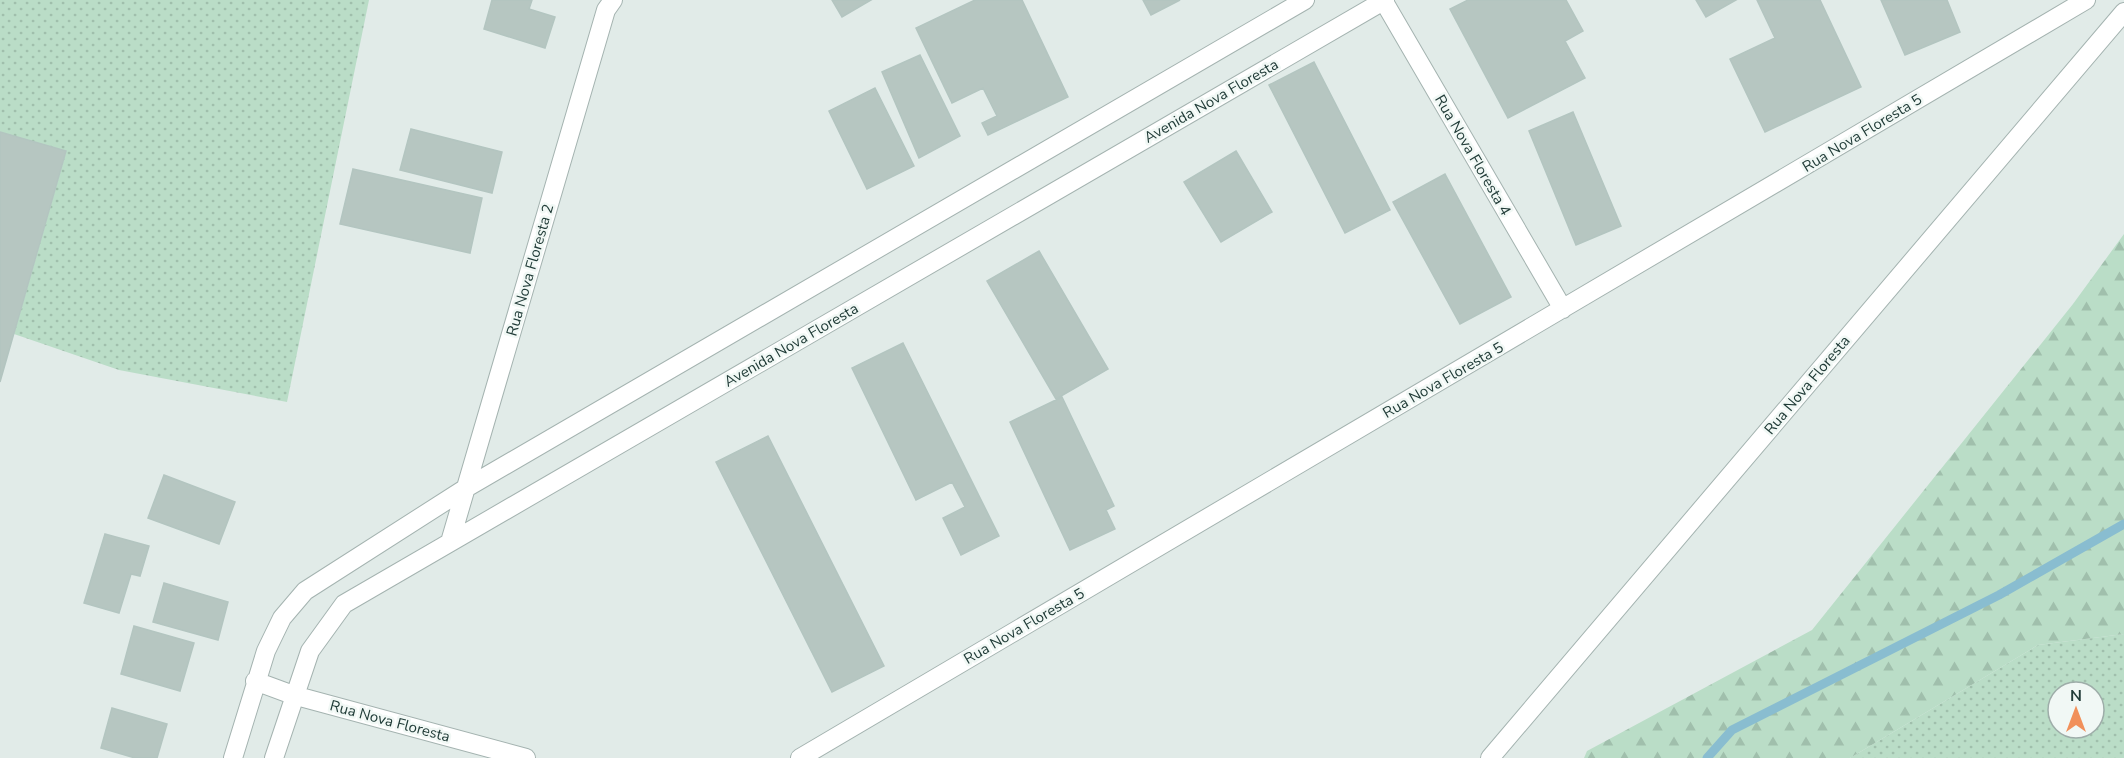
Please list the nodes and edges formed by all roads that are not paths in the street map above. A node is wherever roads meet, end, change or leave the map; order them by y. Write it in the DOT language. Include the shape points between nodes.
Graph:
graph roads {
  1 [pos="613,0"];
  2 [pos="1305,0"];
  3 [pos="1384,0"];
  4 [pos="2086,0"];
  5 [pos="2124,12"];
  6 [pos="1563,309"];
  7 [pos="466,488"];
  8 [pos="450,542"];
  9 [pos="255,681"];
  10 [pos="293,695"];
  11 [pos="233,758"];
  12 [pos="274,758"];
  13 [pos="526,758"];
  14 [pos="800,758"];
  15 [pos="1490,758"];
  1 -- 7 [label="street, Rua Nova Floresta 2" via="606,10"];
  2 -- 7 [label="street"];
  3 -- 6 [label="street, Rua Nova Floresta 4"];
  3 -- 8 [label="street, Avenida Nova Floresta"];
  4 -- 6 [label="street, Rua Nova Floresta 5"];
  5 -- 15 [label="street, Rua Nova Floresta"];
  6 -- 14 [label="street, Rua Nova Floresta 5"];
  7 -- 8 [label="street, Rua Nova Floresta 2"];
  7 -- 9 [label="street" via="304,591 282,618"];
  8 -- 10 [label="street, Avenida Nova Floresta" via="344,604 310,651"];
  9 -- 10 [label="street, Rua Nova Floresta"];
  9 -- 11 [label="street"];
  10 -- 12 [label="street, Avenida Nova Floresta"];
  10 -- 13 [label="street, Rua Nova Floresta"];
}
